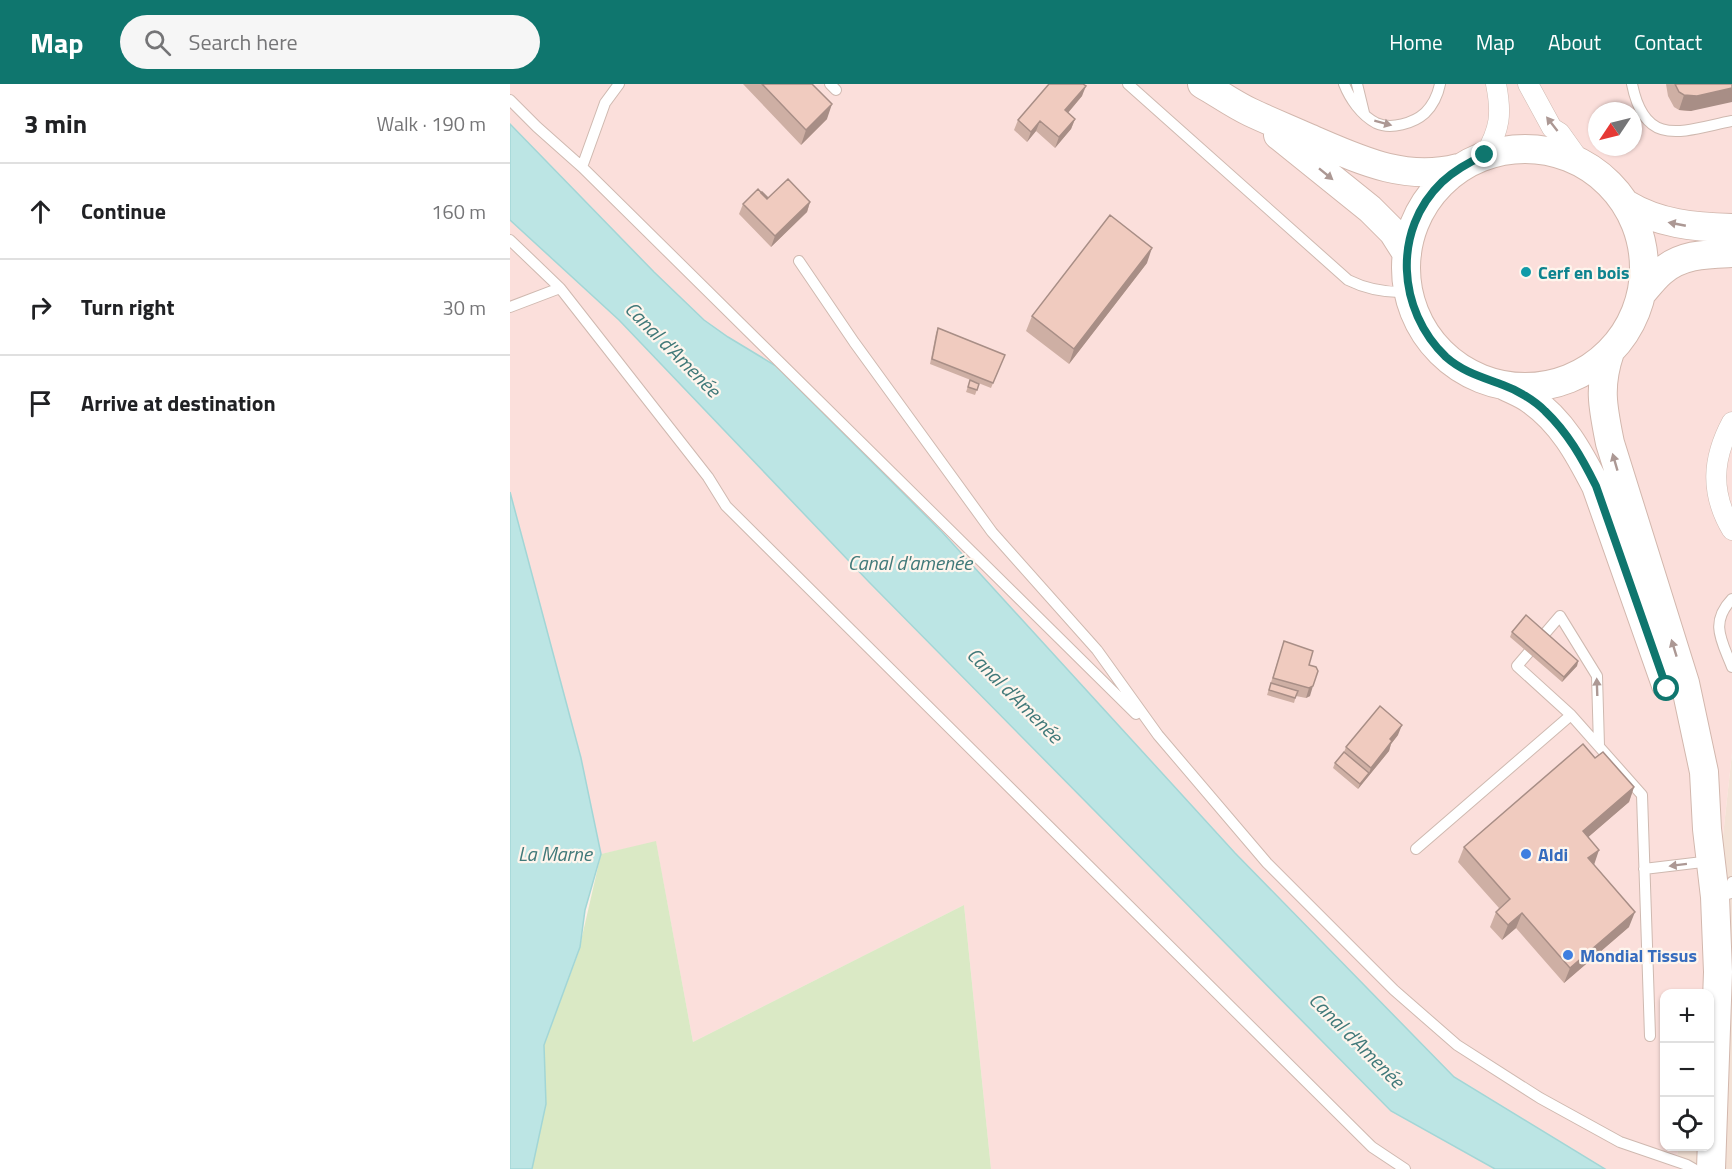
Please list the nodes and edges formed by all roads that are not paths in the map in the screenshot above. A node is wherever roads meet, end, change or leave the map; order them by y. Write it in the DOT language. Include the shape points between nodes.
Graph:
graph roads {
  1 [pos="619,84"];
  2 [pos="1128,84"];
  3 [pos="1202,84"];
  4 [pos="1344,84"];
  5 [pos="1357,84"];
  6 [pos="1440,84"];
  7 [pos="1496,84"];
  8 [pos="1528,84"];
  9 [pos="1632,84"];
  10 [pos="510,100"];
  11 [pos="1248,111"];
  12 [pos="1364,115"];
  13 [pos="1732,121"];
  14 [pos="1485,155"];
  15 [pos="1580,161"];
  16 [pos="582,167"];
  17 [pos="1458,168"];
  18 [pos="1626,204"];
  19 [pos="1732,228"];
  20 [pos="510,240"];
  21 [pos="1732,253"];
  22 [pos="1407,254"];
  23 [pos="799,261"];
  24 [pos="560,288"];
  25 [pos="1409,292"];
  26 [pos="1642,293"];
  27 [pos="510,307"];
  28 [pos="1610,352"];
  29 [pos="1503,385"];
  30 [pos="1732,422"];
  31 [pos="1732,530"];
  32 [pos="1732,599"];
  33 [pos="1732,668"];
  34 [pos="1571,714"];
  35 [pos="1158,735"];
  36 [pos="1599,746"];
  37 [pos="1707,829"];
  38 [pos="1416,849"];
  39 [pos="1711,861"];
  40 [pos="1644,869"];
  41 [pos="1724,889"];
  42 [pos="1725,972"];
  43 [pos="1650,1036"];
  44 [pos="1405,1169"];
  45 [pos="1694,1169"];
  46 [pos="1711,1169"];
  1 -- 16 [label="lane" via="605,103"];
  2 -- 25 [label="lane" via="1348,280 1378,291"];
  3 -- 11 [label="main road"];
  4 -- 12 [label="lane"];
  5 -- 12 [label="lane"];
  12 -- 6 [label="lane, one-way" via="1378,124 1410,122 1424,113"];
  7 -- 14 [label="street" via="1500,117"];
  15 -- 8 [label="street, one-way" via="1552,128"];
  9 -- 13 [label="lane" via="1640,112 1664,131 1679,132"];
  10 -- 16 [label="lane"];
  11 -- 17 [label="main road" via="1381,166 1418,173"];
  11 -- 22 [label="main road, one-way" via="1370,209 1393,232"];
  14 -- 15 [label="main road" via="1533,148"];
  14 -- 17 [label="main road"];
  15 -- 18 [label="main road" via="1598,173"];
  16 -- 35 [label="lane"];
  17 -- 22 [label="main road" via="1429,197 1418,215"];
  19 -- 18 [label="main road, one-way" via="1673,223 1640,213"];
  18 -- 26 [label="main road" via="1643,252"];
  20 -- 24 [label="lane"];
  21 -- 26 [label="main road" via="1694,255 1681,260 1662,271"];
  22 -- 25 [label="main road"];
  23 -- 35 [label="lane" via="992,532 1097,650"];
  24 -- 27 [label="lane"];
  24 -- 44 [label="lane" via="708,477 726,506 1372,1147"];
  25 -- 29 [label="main road" via="1417,317 1447,358 1468,372"];
  26 -- 28 [label="main road" via="1633,320"];
  28 -- 29 [label="main road" via="1572,378 1526,387"];
  37 -- 28 [label="main road, one-way" via="1704,772 1685,683 1603,410 1602,383"];
  29 -- 37 [label="main road" via="1544,410 1567,434 1596,486 1667,689"];
  30 -- 31 [label="street" via="1718,456 1715,477 1718,500"];
  32 -- 33 [label="lane" via="1724,607 1718,627"];
  34 -- 36 [label="lane"];
  36 -- 34 [label="lane, one-way" via="1597,676 1560,616 1516,666"];
  34 -- 38 [label="lane"];
  35 -- 45 [label="lane" via="1267,863 1394,990 1457,1045 1540,1098 1620,1142"];
  36 -- 40 [label="lane" via="1642,795"];
  37 -- 39 [label="main road"];
  39 -- 40 [label="lane, one-way"];
  39 -- 41 [label="main road"];
  40 -- 43 [label="lane"];
  41 -- 42 [label="main road"];
  42 -- 46 [label="main road"];
}
